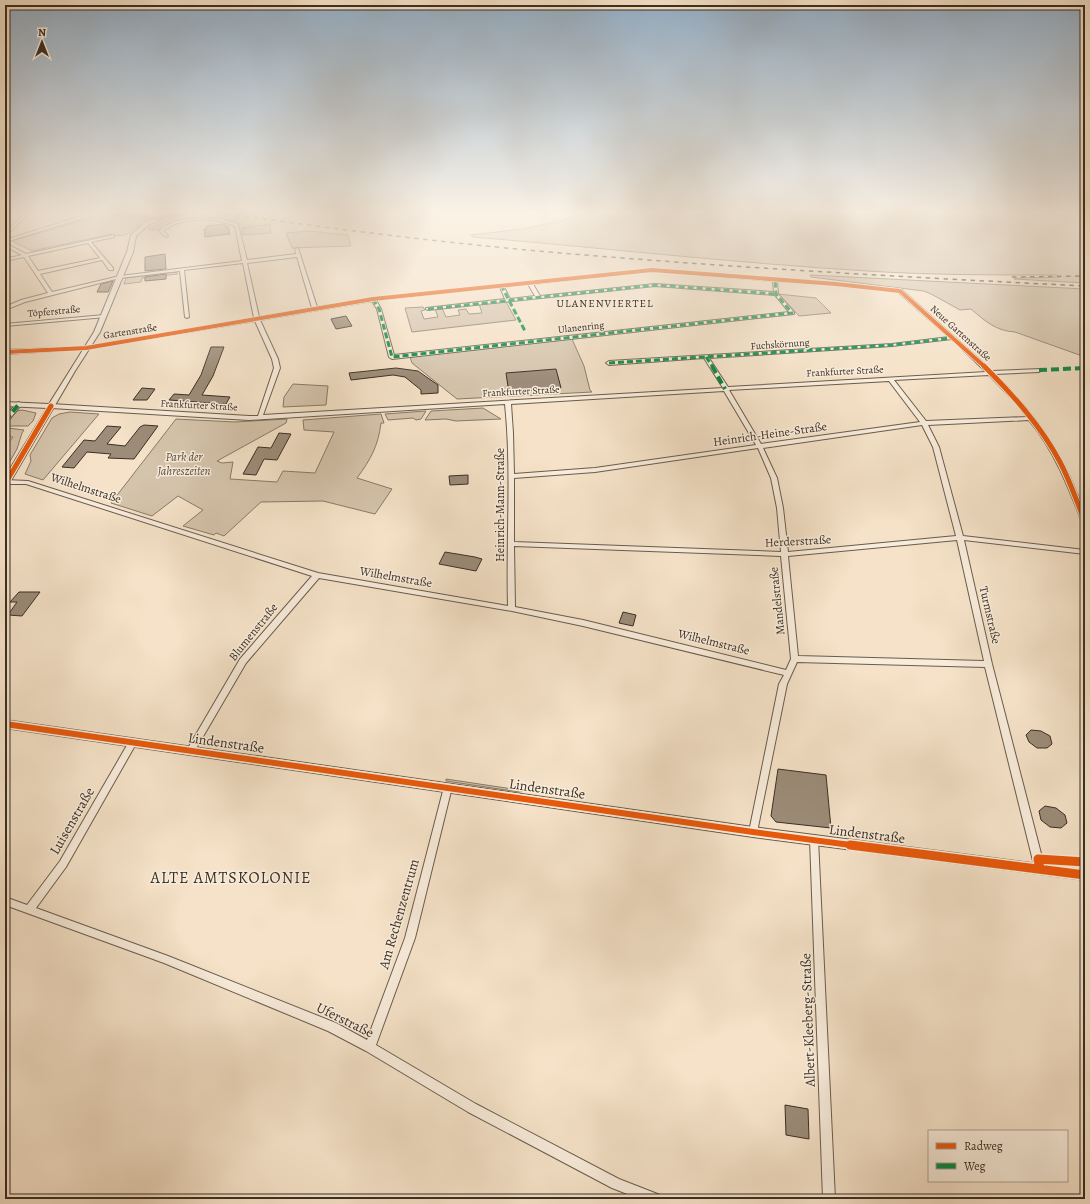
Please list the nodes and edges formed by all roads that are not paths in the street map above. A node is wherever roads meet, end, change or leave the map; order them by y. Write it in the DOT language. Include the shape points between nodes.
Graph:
graph roads {
  1 [pos="33,267"];
  2 [pos="64,267"];
  3 [pos="124,267"];
  4 [pos="198,267"];
  5 [pos="245,267"];
  6 [pos="302,267"];
  7 [pos="182,269"];
  8 [pos="642,271"];
  9 [pos="37,273"];
  10 [pos="120,277"];
  11 [pos="775,279"];
  12 [pos="530,282"];
  13 [pos="501,285"];
  14 [pos="654,287"];
  15 [pos="51,294"];
  16 [pos="776,294"];
  17 [pos="538,297"];
  18 [pos="373,299"];
  19 [pos="508,300"];
  20 [pos="5,309"];
  21 [pos="316,309"];
  22 [pos="428,309"];
  23 [pos="104,316"];
  24 [pos="187,317"];
  25 [pos="257,319"];
  26 [pos="5,325"];
  27 [pos="952,338"];
  28 [pos="86,348"];
  29 [pos="5,352"];
  30 [pos="706,357"];
  31 [pos="609,363"];
  32 [pos="1039,370"];
  33 [pos="991,372"];
  34 [pos="890,379"];
  35 [pos="725,389"];
  36 [pos="508,402"];
  37 [pos="5,404"];
  38 [pos="19,404"];
  39 [pos="51,406"];
  40 [pos="260,417"];
  41 [pos="1032,418"];
  42 [pos="5,421"];
  43 [pos="924,423"];
  44 [pos="760,447"];
  45 [pos="511,476"];
  46 [pos="5,483"];
  47 [pos="1085,522"];
  48 [pos="960,538"];
  49 [pos="510,544"];
  50 [pos="1085,552"];
  51 [pos="784,554"];
  52 [pos="317,575"];
  53 [pos="512,609"];
  54 [pos="795,659"];
  55 [pos="988,664"];
  56 [pos="788,672"];
  57 [pos="5,724"];
  58 [pos="133,742"];
  59 [pos="191,750"];
  60 [pos="448,787"];
  61 [pos="753,832"];
  62 [pos="814,840"];
  63 [pos="1040,869"];
  64 [pos="1085,875"];
  65 [pos="5,901"];
  66 [pos="29,910"];
  67 [pos="370,1047"];
  68 [pos="656,1199"];
  69 [pos="829,1199"];
  1 -- 9 [label="street"];
  2 -- 9 [label="street"];
  3 -- 10 [label="street"];
  4 -- 7 [label="street"];
  5 -- 25 [label="street"];
  6 -- 21 [label="street"];
  7 -- 10 [label="street"];
  7 -- 24 [label="street"];
  8 -- 11 [label="street, Neue Gartenstraße"];
  8 -- 12 [label="street, Neue Gartenstraße"];
  8 -- 14 [label="street"];
  9 -- 15 [label="street"];
  10 -- 15 [label="street"];
  10 -- 23 [label="street"];
  11 -- 16 [label="street"];
  11 -- 27 [label="street, Neue Gartenstraße" via="900,291"];
  12 -- 13 [label="street, Neue Gartenstraße"];
  12 -- 17 [label="street"];
  13 -- 18 [label="street, Neue Gartenstraße"];
  13 -- 19 [label="street"];
  14 -- 16 [label="street"];
  14 -- 17 [label="street"];
  15 -- 20 [label="street" via="23,301"];
  16 -- 18 [label="street, Ulanenring" via="792,313 392,357 379,309"];
  17 -- 19 [label="street"];
  18 -- 21 [label="street, Neue Gartenstraße"];
  19 -- 22 [label="street"];
  21 -- 25 [label="street, Neue Gartenstraße"];
  23 -- 26 [label="street, Töpferstraße"];
  23 -- 28 [label="street"];
  25 -- 28 [label="street, Gartenstraße"];
  25 -- 40 [label="street" via="277,368"];
  27 -- 30 [label="street, Fuchskörnung" via="895,345"];
  27 -- 33 [label="street, Neue Gartenstraße"];
  28 -- 29 [label="street, Gartenstraße"];
  28 -- 39 [label="street"];
  30 -- 31 [label="street, Fuchskörnung"];
  30 -- 35 [label="street, Mandelstraße"];
  32 -- 33 [label="street, Frankfurter Straße"];
  33 -- 34 [label="street, Frankfurter Straße"];
  33 -- 41 [label="street, Neue Gartenstraße"];
  34 -- 35 [label="street, Frankfurter Straße"];
  34 -- 43 [label="street, Turmstraße"];
  35 -- 36 [label="street, Frankfurter Straße"];
  35 -- 44 [label="street, Mandelstraße"];
  36 -- 40 [label="street, Frankfurter Straße"];
  36 -- 45 [label="street, Heinrich-Mann-Straße"];
  37 -- 38 [label="street, Frankfurter Straße"];
  38 -- 39 [label="street, Frankfurter Straße"];
  38 -- 42 [label="street"];
  39 -- 40 [label="street, Frankfurter Straße"];
  39 -- 46 [label="street"];
  41 -- 43 [label="street, Heinrich-Heine-Straße"];
  41 -- 47 [label="street, Neue Gartenstraße" via="1067,474"];
  43 -- 44 [label="street, Heinrich-Heine-Straße"];
  43 -- 48 [label="street, Turmstraße" via="936,447"];
  44 -- 45 [label="street, Heinrich-Heine-Straße" via="595,470"];
  44 -- 51 [label="street, Mandelstraße" via="774,478 780,508"];
  45 -- 49 [label="street, Heinrich-Mann-Straße"];
  46 -- 52 [label="street, Wilhelmstraße" via="26,482"];
  48 -- 50 [label="street, Herderstraße"];
  48 -- 51 [label="street, Herderstraße"];
  48 -- 55 [label="street, Turmstraße"];
  49 -- 51 [label="street, Herderstraße"];
  49 -- 53 [label="street, Heinrich-Mann-Straße"];
  51 -- 54 [label="street, Mandelstraße"];
  52 -- 53 [label="street, Wilhelmstraße"];
  52 -- 59 [label="street, Blumenstraße" via="243,661"];
  53 -- 56 [label="street, Wilhelmstraße" via="588,624"];
  54 -- 55 [label="street"];
  54 -- 56 [label="street"];
  55 -- 63 [label="street, Turmstraße"];
  56 -- 61 [label="street" via="783,684"];
  57 -- 58 [label="street, Lindenstraße"];
  58 -- 59 [label="street, Lindenstraße"];
  58 -- 66 [label="street, Luisenstraße" via="63,864"];
  59 -- 60 [label="street, Lindenstraße"];
  60 -- 61 [label="street, Lindenstraße"];
  60 -- 67 [label="street, Am Rechenzentrum" via="410,938"];
  61 -- 62 [label="street, Lindenstraße"];
  62 -- 63 [label="street, Lindenstraße"];
  62 -- 69 [label="street, Albert-Kleeberg-Straße"];
  63 -- 64 [label="street, Lindenstraße"];
  65 -- 66 [label="street, Uferstraße"];
  66 -- 67 [label="street, Uferstraße" via="165,958 332,1027"];
  67 -- 68 [label="street, Uferstraße" via="472,1108 616,1184"];
}
